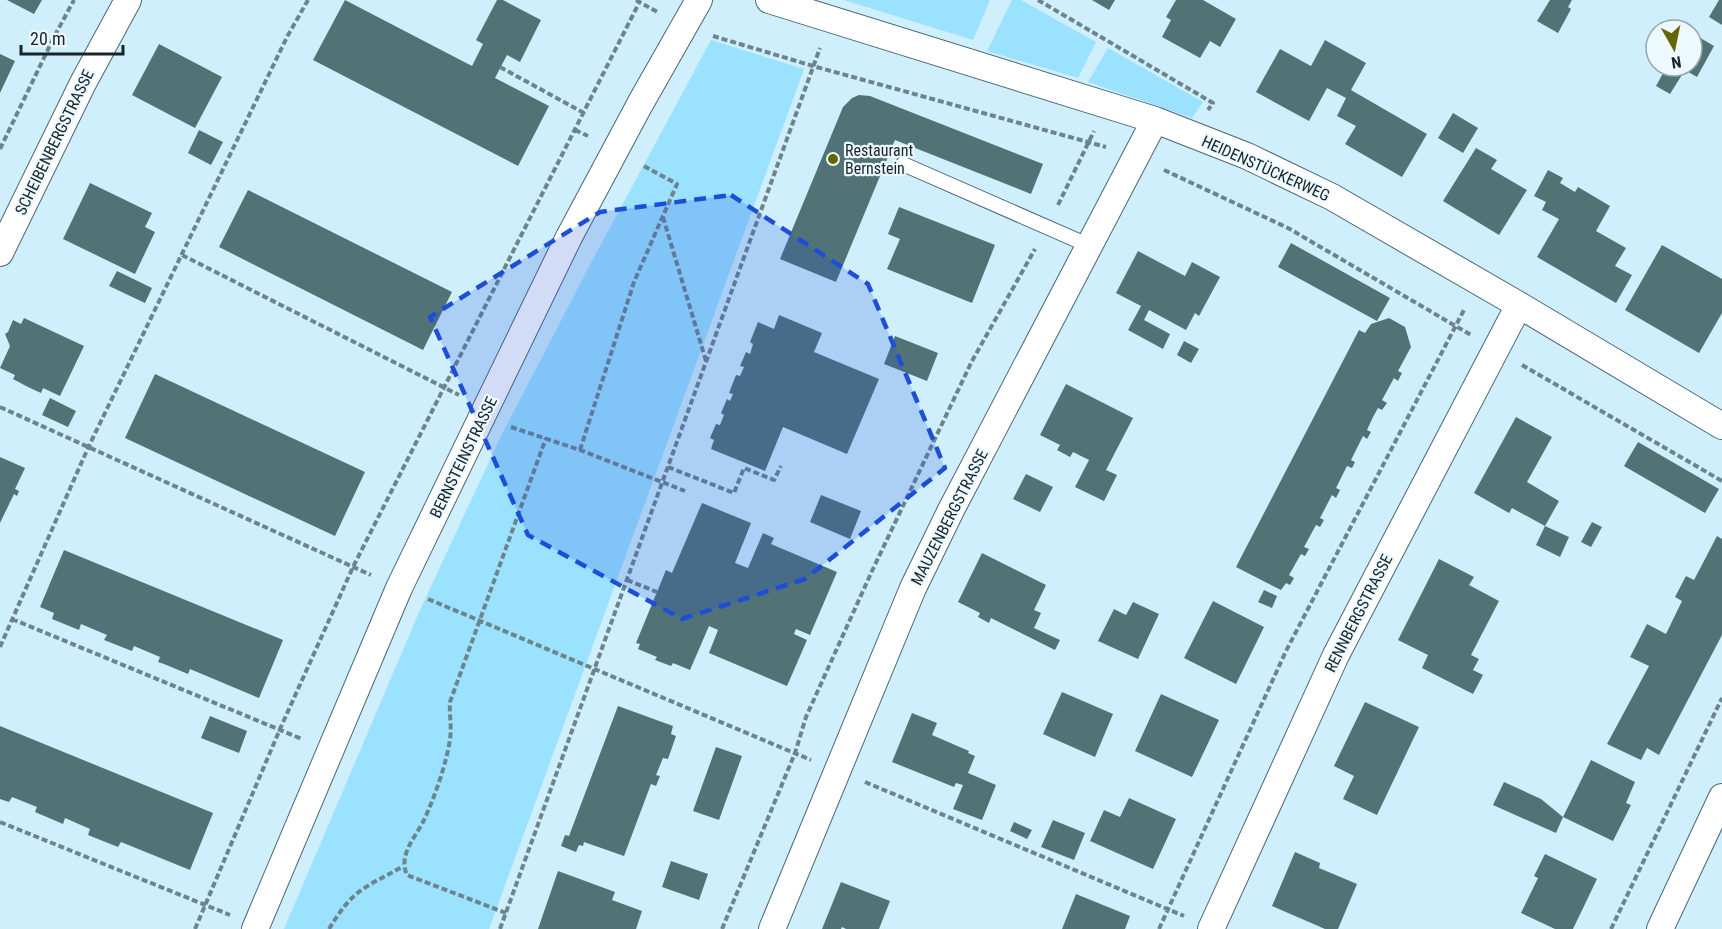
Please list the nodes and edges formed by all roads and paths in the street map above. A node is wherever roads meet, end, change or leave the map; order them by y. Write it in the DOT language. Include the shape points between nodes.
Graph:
graph roads {
  1 [pos="74,0"];
  2 [pos="128,0"];
  3 [pos="308,0"];
  4 [pos="641,0"];
  5 [pos="699,0"];
  6 [pos="769,0"];
  7 [pos="1038,0"];
  8 [pos="830,19"];
  9 [pos="684,27"];
  10 [pos="813,66"];
  11 [pos="500,67"];
  12 [pos="1107,105"];
  13 [pos="584,113"];
  14 [pos="1155,120"];
  15 [pos="1192,134"];
  16 [pos="1089,142"];
  17 [pos="0,149"];
  18 [pos="615,151"];
  19 [pos="1136,157"];
  20 [pos="903,164"];
  21 [pos="663,216"];
  22 [pos="1048,227"];
  23 [pos="1090,246"];
  24 [pos="0,254"];
  25 [pos="182,255"];
  26 [pos="1479,281"];
  27 [pos="1519,305"];
  28 [pos="1456,326"];
  29 [pos="1496,350"];
  30 [pos="706,361"];
  31 [pos="445,387"];
  32 [pos="0,407"];
  33 [pos="485,411"];
  34 [pos="1722,426"];
  35 [pos="546,438"];
  36 [pos="88,448"];
  37 [pos="580,450"];
  38 [pos="781,466"];
  39 [pos="668,467"];
  40 [pos="1722,481"];
  41 [pos="662,482"];
  42 [pos="685,491"];
  43 [pos="353,567"];
  44 [pos="627,580"];
  45 [pos="399,588"];
  46 [pos="657,592"];
  47 [pos="12,619"];
  48 [pos="481,622"];
  49 [pos="0,647"];
  50 [pos="595,669"];
  51 [pos="1722,698"];
  52 [pos="280,729"];
  53 [pos="330,751"];
  54 [pos="795,753"];
  55 [pos="836,770"];
  56 [pos="1722,797"];
  57 [pos="0,822"];
  58 [pos="403,866"];
  59 [pos="204,905"];
  60 [pos="1168,909"];
  61 [pos="506,913"];
  62 [pos="256,928"];
  63 [pos="1212,928"];
  64 [pos="195,929"];
  65 [pos="329,929"];
  66 [pos="500,929"];
  67 [pos="722,929"];
  68 [pos="772,929"];
  69 [pos="1160,929"];
  70 [pos="1611,929"];
  71 [pos="1660,929"];
  1 -- 17 [label="path"];
  2 -- 24 [label="street, SCHEIBENBERGSTRASSE"];
  3 -- 25 [label="path"];
  4 -- 13 [label="path"];
  5 -- 9 [label="street, BERNSTEINSTRASSE"];
  6 -- 8 [label="street, HEIDENSTÜCKERWEG"];
  7 -- 15 [label="path" via="1213,103"];
  8 -- 10 [label="path"];
  8 -- 12 [label="street, HEIDENSTÜCKERWEG"];
  9 -- 10 [label="path"];
  9 -- 18 [label="street, BERNSTEINSTRASSE"];
  10 -- 16 [label="path"];
  10 -- 30 [label="path"];
  11 -- 13 [label="path"];
  12 -- 14 [label="street, HEIDENSTÜCKERWEG"];
  12 -- 16 [label="path"];
  13 -- 31 [label="path"];
  14 -- 15 [label="street, HEIDENSTÜCKERWEG"];
  14 -- 19 [label="street, MAUZENBERGSTRASSE"];
  15 -- 26 [label="street, HEIDENSTÜCKERWEG" via="1332,197"];
  16 -- 19 [label="path"];
  16 -- 22 [label="path"];
  18 -- 21 [label="path" via="677,184"];
  18 -- 33 [label="street, BERNSTEINSTRASSE"];
  19 -- 23 [label="street, MAUZENBERGSTRASSE"];
  19 -- 28 [label="path" via="1288,228"];
  20 -- 22 [label="lane"];
  21 -- 30 [label="path"];
  21 -- 37 [label="path" via="634,282"];
  22 -- 23 [label="lane"];
  22 -- 54 [label="path" via="963,381 807,717"];
  23 -- 55 [label="street, MAUZENBERGSTRASSE" via="913,588"];
  25 -- 31 [label="path"];
  25 -- 36 [label="path"];
  26 -- 27 [label="street, HEIDENSTÜCKERWEG"];
  26 -- 28 [label="path"];
  27 -- 29 [label="street, RENNBERGSTRASSE"];
  27 -- 34 [label="street, HEIDENSTÜCKERWEG"];
  28 -- 29 [label="path"];
  28 -- 60 [label="path" via="1286,651"];
  29 -- 40 [label="path"];
  29 -- 63 [label="street, RENNBERGSTRASSE" via="1328,674"];
  30 -- 39 [label="path"];
  31 -- 43 [label="path"];
  32 -- 36 [label="path"];
  33 -- 35 [label="path" via="510,426"];
  33 -- 45 [label="street, BERNSTEINSTRASSE"];
  35 -- 37 [label="path"];
  35 -- 48 [label="path"];
  36 -- 43 [label="path"];
  36 -- 47 [label="path"];
  37 -- 41 [label="path"];
  38 -- 39 [label="path" via="774,480 744,468 734,493"];
  39 -- 41 [label="path"];
  41 -- 42 [label="path"];
  41 -- 44 [label="path"];
  43 -- 45 [label="path"];
  43 -- 52 [label="path"];
  44 -- 46 [label="path"];
  44 -- 50 [label="path"];
  45 -- 48 [label="path"];
  45 -- 53 [label="street, BERNSTEINSTRASSE"];
  47 -- 49 [label="path"];
  47 -- 52 [label="path"];
  48 -- 50 [label="path"];
  48 -- 58 [label="path" via="450,702 450,741 444,764"];
  50 -- 54 [label="path"];
  50 -- 61 [label="path"];
  51 -- 70 [label="path"];
  52 -- 53 [label="path"];
  52 -- 59 [label="path"];
  53 -- 62 [label="street, BERNSTEINSTRASSE"];
  54 -- 55 [label="path"];
  54 -- 67 [label="path"];
  55 -- 60 [label="path"];
  55 -- 68 [label="street, MAUZENBERGSTRASSE"];
  56 -- 71 [label="street"];
  57 -- 59 [label="path"];
  58 -- 61 [label="path" via="407,875"];
  58 -- 65 [label="path" via="352,897"];
  59 -- 62 [label="path"];
  59 -- 64 [label="path"];
  60 -- 63 [label="path"];
  60 -- 69 [label="path"];
  61 -- 66 [label="path"];
}
